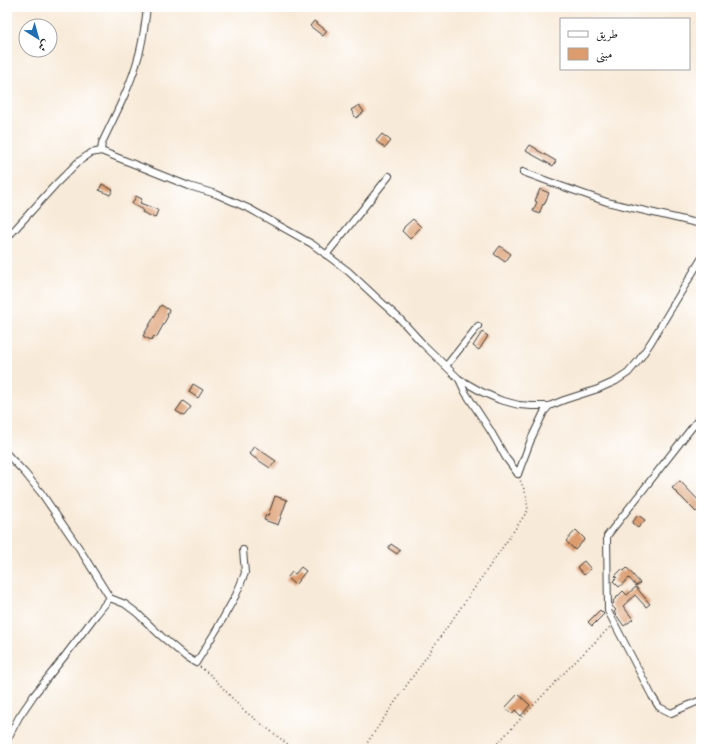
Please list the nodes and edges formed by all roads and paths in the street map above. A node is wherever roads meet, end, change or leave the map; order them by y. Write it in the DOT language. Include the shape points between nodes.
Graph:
graph roads {
  1 [pos="147,7"];
  2 [pos="101,151"];
  3 [pos="524,172"];
  4 [pos="389,176"];
  5 [pos="701,224"];
  6 [pos="7,238"];
  7 [pos="326,255"];
  8 [pos="701,259"];
  9 [pos="478,326"];
  10 [pos="446,366"];
  11 [pos="459,379"];
  12 [pos="549,406"];
  13 [pos="701,416"];
  14 [pos="7,454"];
  15 [pos="518,474"];
  16 [pos="243,550"];
  17 [pos="110,598"];
  18 [pos="614,622"];
  19 [pos="196,663"];
  20 [pos="701,700"];
  21 [pos="7,740"];
  22 [pos="294,749"];
  23 [pos="363,749"];
  24 [pos="492,749"];
  1 -- 2 [label="street" via="135,70 102,143"];
  2 -- 6 [label="street" via="91,153 78,162"];
  2 -- 7 [label="street" via="250,209 289,230"];
  3 -- 5 [label="street" via="607,202"];
  4 -- 7 [label="street"];
  7 -- 10 [label="street" via="348,271 400,319"];
  8 -- 12 [label="street" via="651,342 628,372 598,389"];
  9 -- 10 [label="street"];
  10 -- 11 [label="street"];
  11 -- 12 [label="street" via="500,400 514,404"];
  11 -- 15 [label="street"];
  12 -- 15 [label="street" via="538,425"];
  13 -- 18 [label="street" via="607,536 608,611"];
  14 -- 17 [label="street" via="42,494"];
  15 -- 23 [label="path" via="526,494 528,510"];
  16 -- 19 [label="street" via="245,573 236,596"];
  17 -- 19 [label="street" via="125,604 137,613"];
  17 -- 21 [label="street" via="34,695"];
  18 -- 20 [label="street" via="660,707 671,713"];
  18 -- 24 [label="path"];
  19 -- 22 [label="path" via="212,676 242,709"];
}
